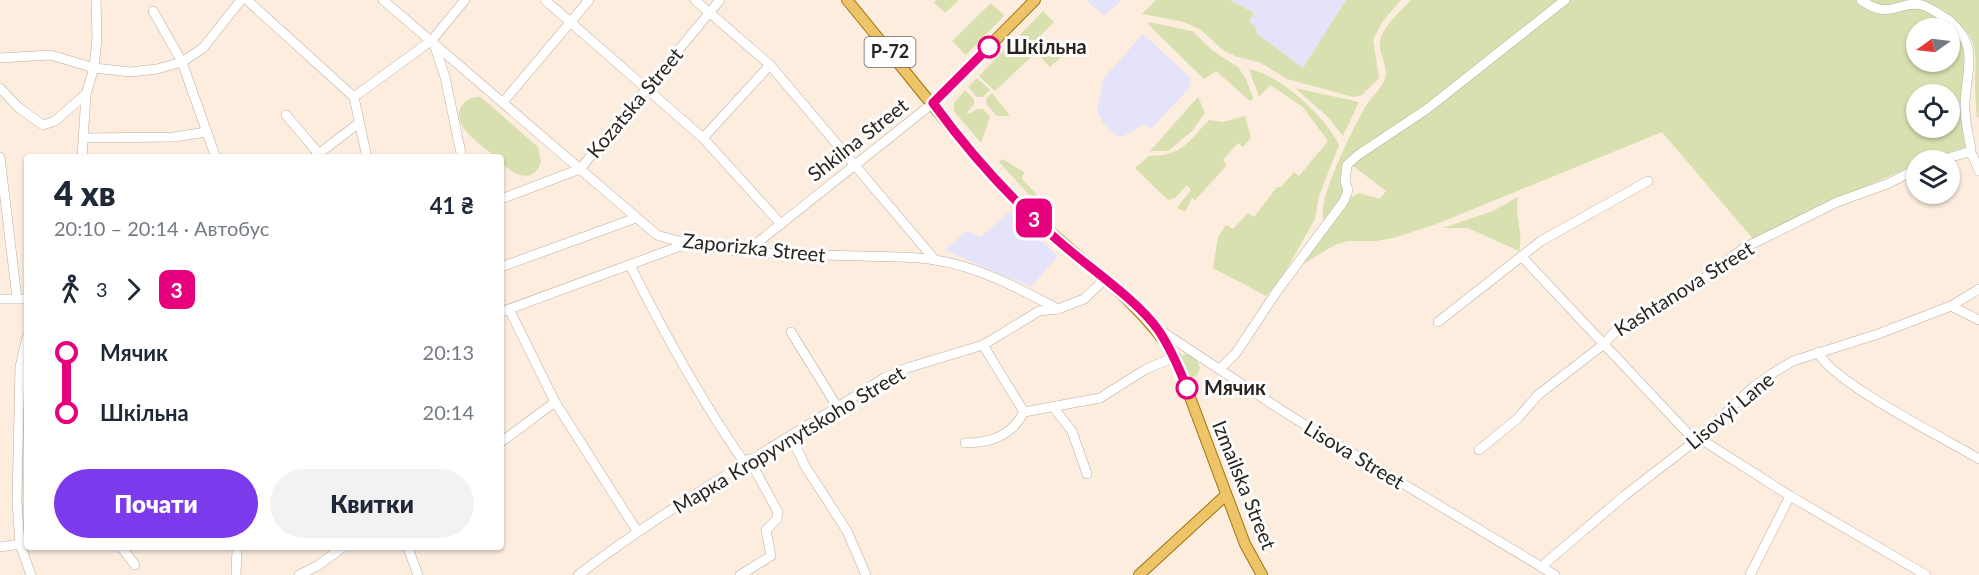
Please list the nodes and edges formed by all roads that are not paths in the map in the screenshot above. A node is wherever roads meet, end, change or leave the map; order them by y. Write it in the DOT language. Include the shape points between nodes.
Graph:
graph roads {
  1 [pos="96,0"];
  2 [pos="241,0"];
  3 [pos="247,0"];
  4 [pos="383,0"];
  5 [pos="465,0"];
  6 [pos="545,0"];
  7 [pos="589,0"];
  8 [pos="695,0"];
  9 [pos="720,0"];
  10 [pos="847,0"];
  11 [pos="1035,0"];
  12 [pos="1565,0"];
  13 [pos="1861,0"];
  14 [pos="153,11"];
  15 [pos="709,13"];
  16 [pos="569,22"];
  17 [pos="432,40"];
  18 [pos="0,58"];
  19 [pos="182,62"];
  20 [pos="770,65"];
  21 [pos="94,68"];
  22 [pos="1976,68"];
  23 [pos="0,88"];
  24 [pos="647,90"];
  25 [pos="86,94"];
  26 [pos="354,98"];
  27 [pos="504,101"];
  28 [pos="933,103"];
  29 [pos="286,115"];
  30 [pos="359,123"];
  31 [pos="206,132"];
  32 [pos="83,138"];
  33 [pos="703,138"];
  34 [pos="1969,152"];
  35 [pos="82,154"];
  36 [pos="214,154"];
  37 [pos="315,154"];
  38 [pos="317,154"];
  39 [pos="367,154"];
  40 [pos="461,154"];
  41 [pos="1960,155"];
  42 [pos="0,157"];
  43 [pos="853,165"];
  44 [pos="580,169"];
  45 [pos="1979,171"];
  46 [pos="1906,174"];
  47 [pos="1648,181"];
  48 [pos="504,198"];
  49 [pos="636,218"];
  50 [pos="781,224"];
  51 [pos="657,235"];
  52 [pos="4,239"];
  53 [pos="686,244"];
  54 [pos="747,251"];
  55 [pos="658,254"];
  56 [pos="1522,257"];
  57 [pos="934,260"];
  58 [pos="630,265"];
  59 [pos="504,266"];
  60 [pos="1104,280"];
  61 [pos="1979,289"];
  62 [pos="0,299"];
  63 [pos="22,299"];
  64 [pos="1951,306"];
  65 [pos="1058,309"];
  66 [pos="505,310"];
  67 [pos="1979,320"];
  68 [pos="1438,322"];
  69 [pos="1158,329"];
  70 [pos="791,332"];
  71 [pos="1604,344"];
  72 [pos="983,345"];
  73 [pos="24,350"];
  74 [pos="1818,352"];
  75 [pos="1174,357"];
  76 [pos="1220,369"];
  77 [pos="555,402"];
  78 [pos="1053,407"];
  79 [pos="838,408"];
  80 [pos="1024,412"];
  81 [pos="791,436"];
  82 [pos="504,440"];
  83 [pos="1697,440"];
  84 [pos="965,443"];
  85 [pos="1479,450"];
  86 [pos="1979,459"];
  87 [pos="747,461"];
  88 [pos="1087,474"];
  89 [pos="1226,495"];
  90 [pos="1790,496"];
  91 [pos="637,531"];
  92 [pos="20,544"];
  93 [pos="0,547"];
  94 [pos="124,550"];
  95 [pos="237,550"];
  96 [pos="339,550"];
  97 [pos="409,550"];
  98 [pos="135,565"];
  99 [pos="1541,567"];
  100 [pos="31,575"];
  101 [pos="236,575"];
  102 [pos="299,575"];
  103 [pos="418,575"];
  104 [pos="578,575"];
  105 [pos="740,575"];
  106 [pos="866,575"];
  107 [pos="1139,575"];
  108 [pos="1262,575"];
  109 [pos="1555,575"];
  110 [pos="1750,575"];
  111 [pos="1926,575"];
  1 -- 21 [label="street"];
  2 -- 19 [label="street" via="204,48"];
  3 -- 26 [label="street"];
  4 -- 17 [label="street, Zaporizka Street"];
  5 -- 17 [label="street"];
  6 -- 16 [label="street"];
  7 -- 16 [label="street"];
  8 -- 15 [label="street"];
  9 -- 15 [label="street, Kozatska Street"];
  10 -- 28 [label="main road, Izmailska Street / Р-72"];
  11 -- 28 [label="main road, Shkilna Street"];
  12 -- 76 [label="street" via="1444,96 1347,165 1348,190 1344,201 1236,353"];
  13 -- 22 [label="street" via="1885,11 1916,4 1928,7 1972,39"];
  14 -- 19 [label="street"];
  15 -- 20 [label="street"];
  15 -- 24 [label="street, Kozatska Street"];
  16 -- 24 [label="street"];
  16 -- 27 [label="street"];
  17 -- 26 [label="street"];
  17 -- 27 [label="street, Zaporizka Street"];
  17 -- 40 [label="street" via="445,77"];
  18 -- 21 [label="street" via="51,55"];
  19 -- 21 [label="street" via="131,72"];
  19 -- 31 [label="street"];
  20 -- 33 [label="street"];
  20 -- 43 [label="street"];
  21 -- 25 [label="street"];
  22 -- 34 [label="street" via="1965,103"];
  23 -- 25 [label="street" via="43,125"];
  24 -- 33 [label="street"];
  24 -- 44 [label="street, Kozatska Street"];
  25 -- 32 [label="street"];
  26 -- 30 [label="street"];
  27 -- 44 [label="street, Zaporizka Street"];
  28 -- 43 [label="street, Shkilna Street"];
  28 -- 60 [label="main road, Izmailska Street" via="964,144 1014,198"];
  29 -- 37 [label="street"];
  30 -- 38 [label="street"];
  30 -- 39 [label="street"];
  31 -- 32 [label="street" via="174,137"];
  31 -- 36 [label="street"];
  32 -- 35 [label="street"];
  33 -- 50 [label="street"];
  34 -- 41 [label="street"];
  34 -- 45 [label="street"];
  42 -- 52 [label="street"];
  43 -- 50 [label="street, Shkilna Street"];
  43 -- 57 [label="street"];
  44 -- 48 [label="street, Kozatska Street"];
  44 -- 49 [label="street, Zaporizka Street"];
  46 -- 71 [label="street, Kashtanova Street" via="1838,202 1744,248 1676,299 1618,328"];
  47 -- 56 [label="street" via="1541,241"];
  49 -- 51 [label="street, Zaporizka Street"];
  49 -- 59 [label="street"];
  50 -- 54 [label="street, Shkilna Street"];
  51 -- 53 [label="street, Zaporizka Street"];
  51 -- 55 [label="street" via="663,244"];
  52 -- 63 [label="street"];
  53 -- 54 [label="street, Zaporizka Street"];
  53 -- 55 [label="street"];
  54 -- 57 [label="street, Zaporizka Street"];
  55 -- 58 [label="street"];
  56 -- 68 [label="street"];
  56 -- 71 [label="street"];
  57 -- 65 [label="street, Zaporizka Street" via="984,272"];
  58 -- 66 [label="street"];
  58 -- 87 [label="street" via="713,418"];
  60 -- 65 [label="street, Марка Kropyvnytskoho Street" via="1084,299"];
  60 -- 69 [label="main road, Izmailska Street"];
  61 -- 64 [label="street, Lisovyi Lane"];
  62 -- 63 [label="street"];
  64 -- 67 [label="street"];
  64 -- 74 [label="street, Lisovyi Lane"];
  65 -- 72 [label="street, Марка Kropyvnytskoho Street" via="1039,311"];
  66 -- 77 [label="street"];
  69 -- 75 [label="main road, Izmailska Street"];
  69 -- 76 [label="street, Lisova Street"];
  70 -- 79 [label="street"];
  71 -- 83 [label="street"];
  71 -- 85 [label="street, Kashtanova Street" via="1538,395 1517,419"];
  72 -- 79 [label="street, Марка Kropyvnytskoho Street" via="907,368"];
  72 -- 80 [label="street"];
  73 -- 92 [label="street" via="20,368 17,501"];
  74 -- 83 [label="street, Lisovyi Lane" via="1793,362 1750,389"];
  74 -- 86 [label="street" via="1828,367 1866,393"];
  75 -- 78 [label="street" via="1146,369 1100,398"];
  75 -- 89 [label="main road, Izmailska Street"];
  76 -- 99 [label="street, Lisova Street" via="1290,416"];
  77 -- 82 [label="street"];
  77 -- 91 [label="street"];
  78 -- 80 [label="street"];
  78 -- 88 [label="street" via="1072,431"];
  79 -- 81 [label="street, Марка Kropyvnytskoho Street"];
  80 -- 84 [label="street" via="1005,435 993,441"];
  81 -- 87 [label="street, Марка Kropyvnytskoho Street"];
  81 -- 106 [label="street" via="805,466 847,531"];
  83 -- 90 [label="street"];
  83 -- 99 [label="street, Lisovyi Lane"];
  87 -- 91 [label="street, Марка Kropyvnytskoho Street"];
  87 -- 105 [label="street" via="778,512 777,519 766,530 771,556"];
  89 -- 107 [label="main road"];
  89 -- 108 [label="main road, Izmailska Street"];
  90 -- 110 [label="street"];
  90 -- 111 [label="street"];
  91 -- 104 [label="street, Марка Kropyvnytskoho Street"];
  92 -- 93 [label="street"];
  92 -- 100 [label="street"];
  94 -- 98 [label="street"];
  95 -- 101 [label="street"];
  96 -- 102 [label="street"];
  97 -- 103 [label="street"];
  99 -- 109 [label="street, Lisova Street"];
}
